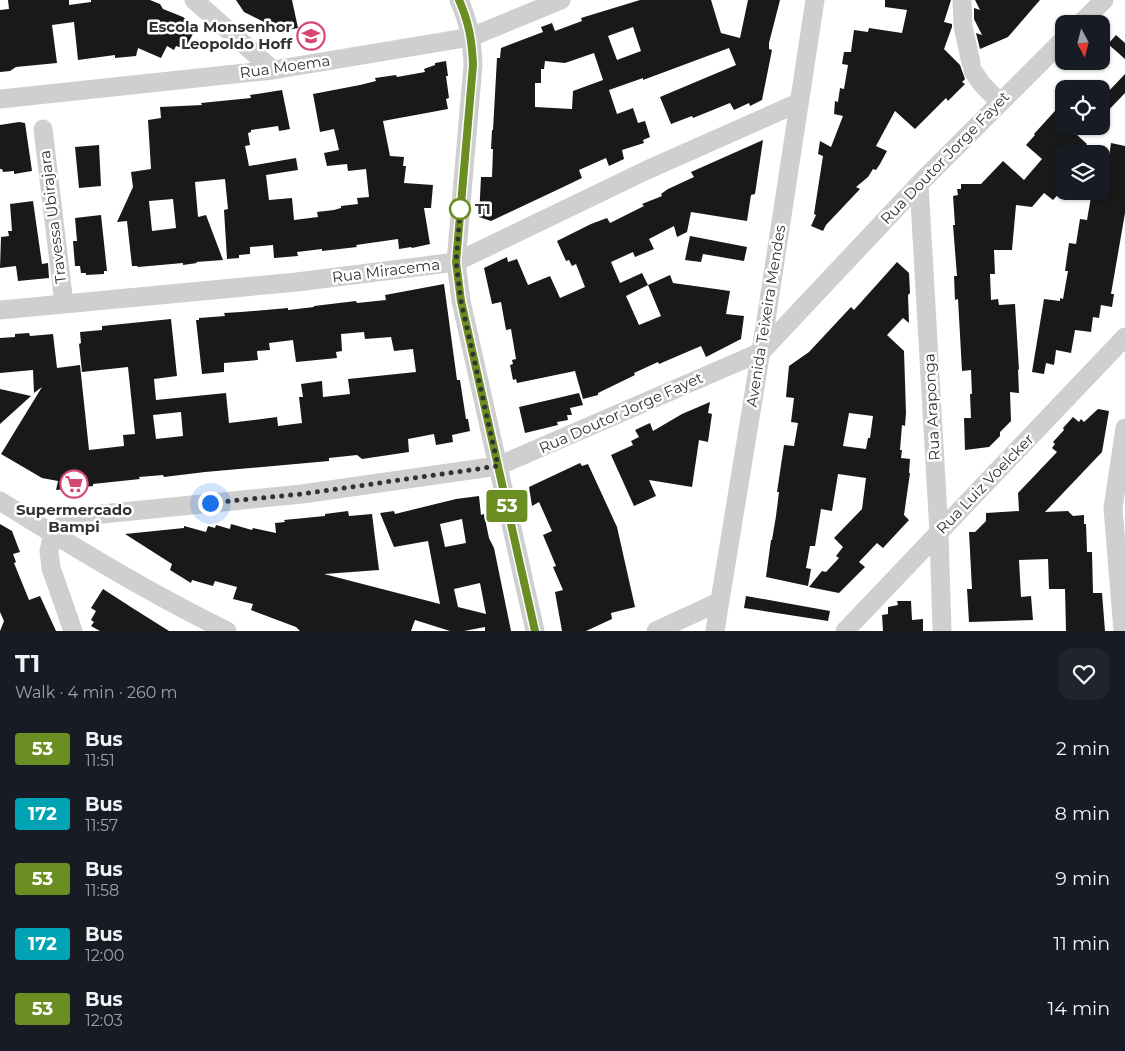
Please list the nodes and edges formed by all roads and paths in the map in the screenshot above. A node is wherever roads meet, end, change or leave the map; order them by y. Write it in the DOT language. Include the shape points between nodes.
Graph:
graph roads {
  1 [pos="194,0"];
  2 [pos="459,0"];
  3 [pos="561,0"];
  4 [pos="815,0"];
  5 [pos="962,0"];
  6 [pos="1104,0"];
  7 [pos="1089,15"];
  8 [pos="472,37"];
  9 [pos="1055,48"];
  10 [pos="273,70"];
  11 [pos="0,99"];
  12 [pos="999,102"];
  13 [pos="798,103"];
  14 [pos="43,129"];
  15 [pos="919,184"];
  16 [pos="456,262"];
  17 [pos="64,304"];
  18 [pos="0,310"];
  19 [pos="1125,337"];
  20 [pos="761,352"];
  21 [pos="1125,428"];
  22 [pos="498,466"];
  23 [pos="0,501"];
  24 [pos="53,533"];
  25 [pos="939,533"];
  26 [pos="1120,553"];
  27 [pos="719,602"];
  28 [pos="73,631"];
  29 [pos="227,631"];
  30 [pos="535,631"];
  31 [pos="656,631"];
  32 [pos="715,631"];
  33 [pos="845,631"];
  34 [pos="942,631"];
  35 [pos="1123,631"];
  1 -- 10 [label="street"];
  2 -- 8 [label="street"];
  3 -- 8 [label="street, Rua Moema"];
  4 -- 13 [label="street, Avenida Teixeira Mendes"];
  5 -- 12 [label="street" via="963,26 972,67 981,84"];
  6 -- 7 [label="street"];
  8 -- 10 [label="street, Rua Moema"];
  8 -- 16 [label="street" via="473,65"];
  9 -- 12 [label="street, Rua Doutor Jorge Fayet"];
  10 -- 11 [label="street, Rua Moema"];
  12 -- 15 [label="street, Rua Doutor Jorge Fayet"];
  13 -- 16 [label="street, Rua Miracema" via="647,170"];
  13 -- 20 [label="street, Avenida Teixeira Mendes"];
  14 -- 17 [label="street, Travessa Ubirajara"];
  15 -- 20 [label="street, Rua Doutor Jorge Fayet"];
  15 -- 25 [label="street, Rua Araponga"];
  16 -- 17 [label="street, Rua Miracema" via="296,282"];
  16 -- 22 [label="street" via="461,301"];
  17 -- 18 [label="street, Rua Miracema"];
  19 -- 25 [label="street, Rua Luiz Voelcker"];
  20 -- 22 [label="street, Rua Doutor Jorge Fayet"];
  20 -- 27 [label="street, Avenida Teixeira Mendes"];
  21 -- 26 [label="street" via="1113,508"];
  22 -- 24 [label="street, Rua Doutor Jorge Fayet" via="302,494 82,516"];
  22 -- 30 [label="street"];
  23 -- 24 [label="street"];
  24 -- 28 [label="street" via="49,551 51,568"];
  24 -- 29 [label="street" via="193,615"];
  25 -- 33 [label="street, Rua Luiz Voelcker"];
  25 -- 34 [label="street, Rua Araponga"];
  26 -- 35 [label="street"];
  27 -- 31 [label="street"];
  27 -- 32 [label="street, Avenida Teixeira Mendes"];
}
